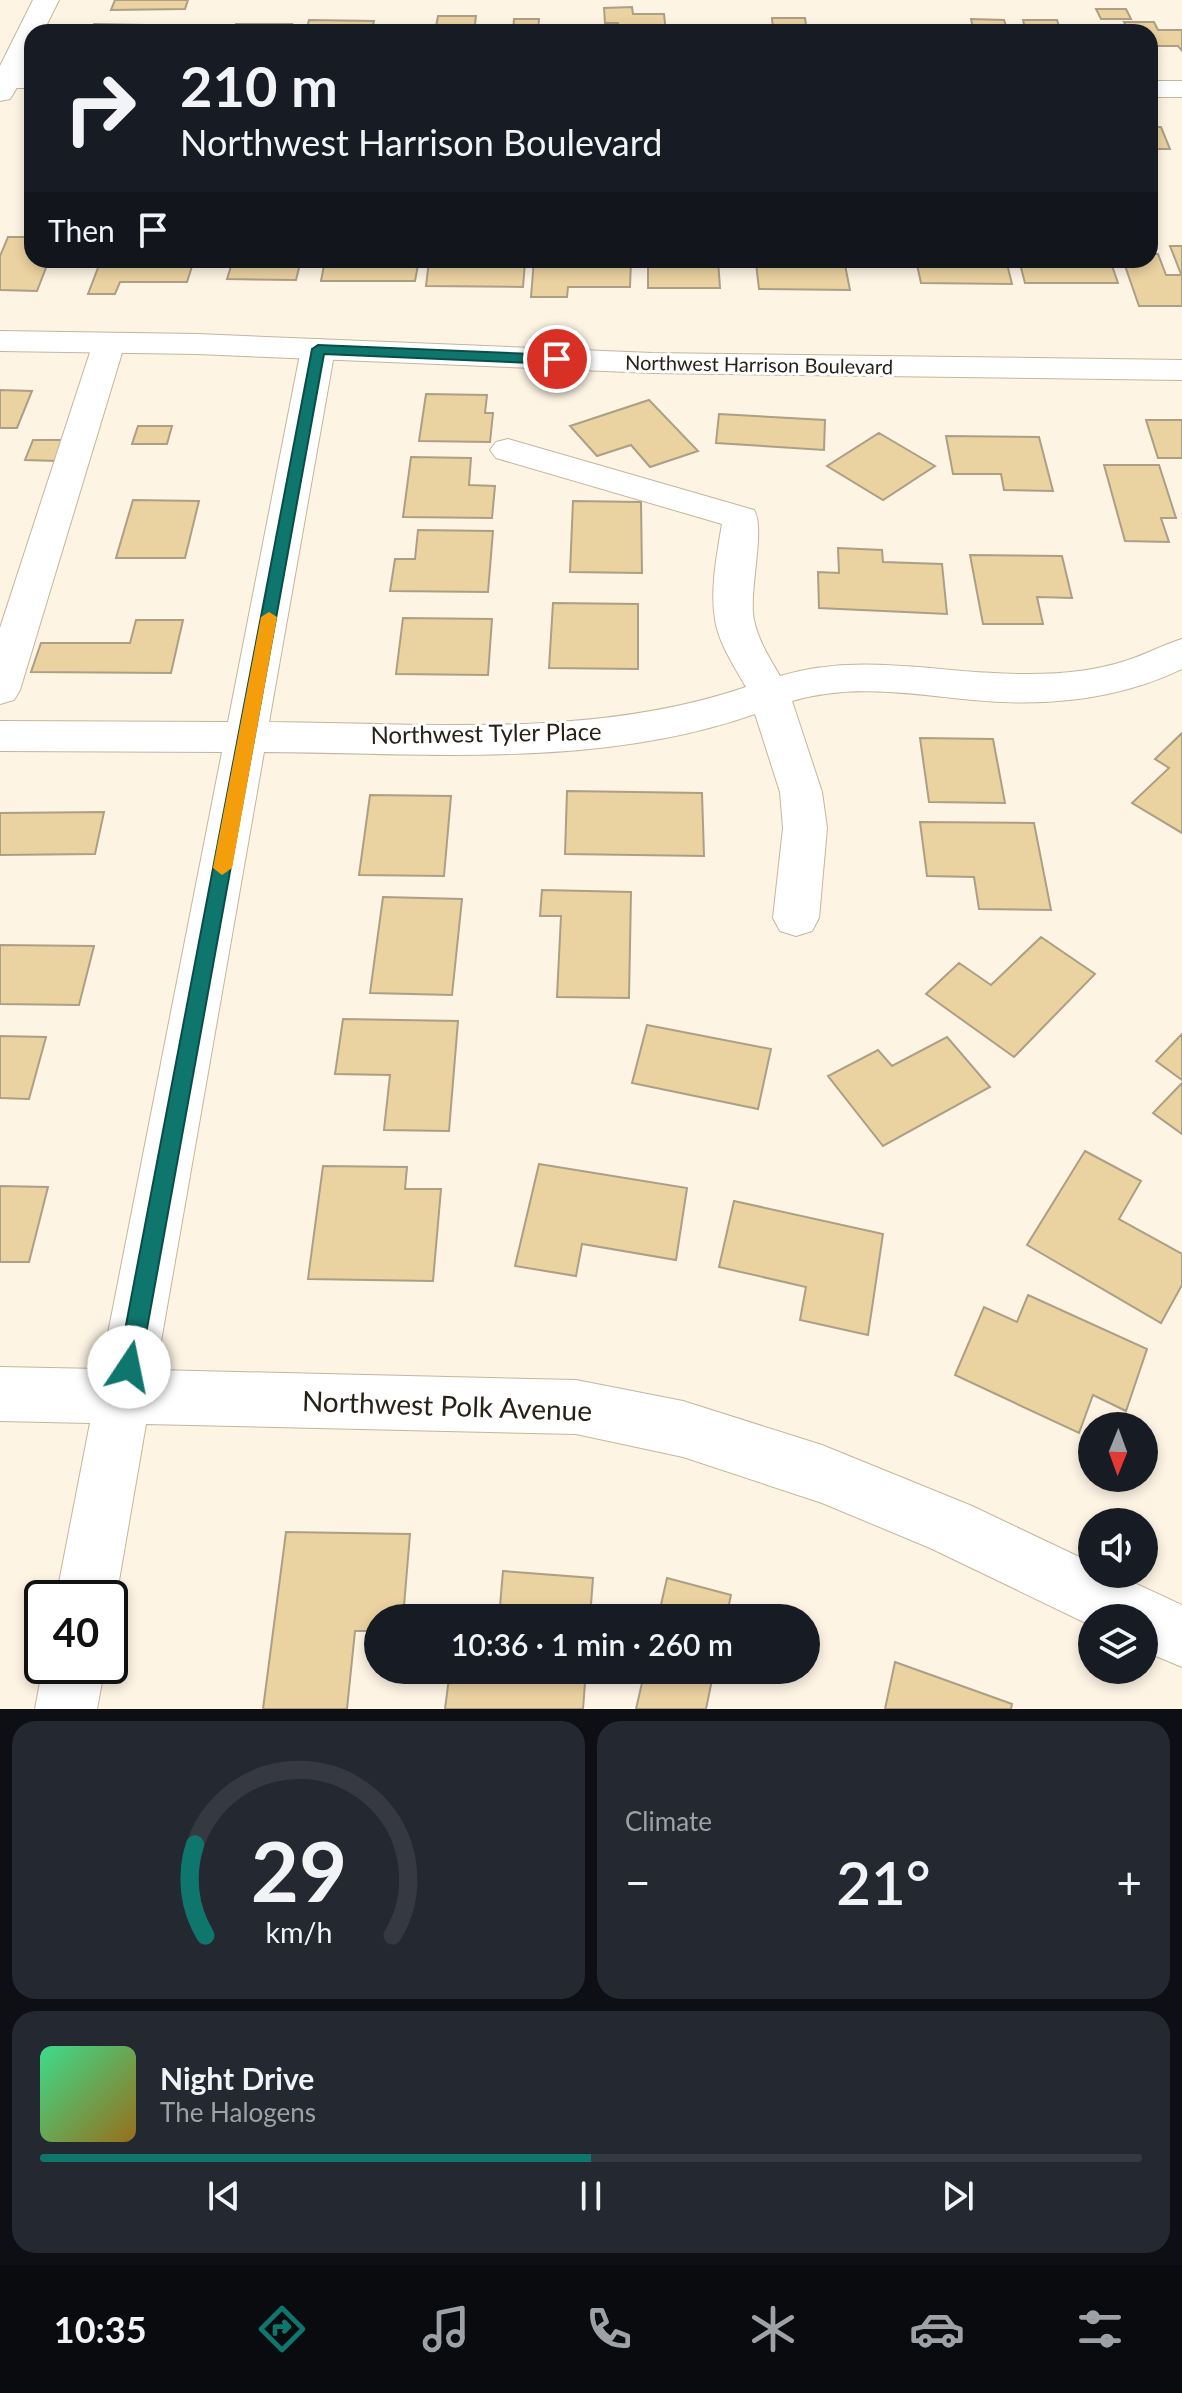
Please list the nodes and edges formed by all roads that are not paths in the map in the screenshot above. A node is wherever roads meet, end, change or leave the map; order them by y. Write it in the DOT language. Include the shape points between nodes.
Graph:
graph roads {
  1 [pos="46,0"];
  2 [pos="36,24"];
  3 [pos="24,51"];
  4 [pos="10,83"];
  5 [pos="1158,89"];
  6 [pos="1182,89"];
  7 [pos="0,341"];
  8 [pos="109,343"];
  9 [pos="318,349"];
  10 [pos="1182,370"];
  11 [pos="508,450"];
  12 [pos="1182,653"];
  13 [pos="0,690"];
  14 [pos="769,693"];
  15 [pos="0,736"];
  16 [pos="247,736"];
  17 [pos="796,918"];
  18 [pos="0,1394"];
  19 [pos="124,1396"];
  20 [pos="89,1580"];
  21 [pos="1112,1604"];
  22 [pos="1158,1626"];
  23 [pos="1182,1637"];
  24 [pos="71,1684"];
  25 [pos="66,1709"];
  1 -- 2 [label="street"];
  3 -- 4 [label="street"];
  5 -- 6 [label="street"];
  7 -- 8 [label="street, Northwest Harrison Boulevard"];
  8 -- 9 [label="street, Northwest Harrison Boulevard"];
  8 -- 13 [label="street"];
  9 -- 10 [label="street, Northwest Harrison Boulevard" via="652,363"];
  9 -- 16 [label="street"];
  11 -- 14 [label="street" via="741,518 734,619"];
  12 -- 14 [label="street, Northwest Tyler Place" via="1128,676 1070,687 990,687 864,676"];
  14 -- 16 [label="street, Northwest Tyler Place" via="689,720 599,734"];
  14 -- 17 [label="street" via="801,792 805,828"];
  15 -- 16 [label="street, Northwest Tyler Place"];
  16 -- 19 [label="street"];
  18 -- 19 [label="street, Northwest Polk Avenue"];
  19 -- 20 [label="street"];
  19 -- 21 [label="street, Northwest Polk Avenue" via="576,1407 683,1429 837,1480 951,1527"];
  22 -- 23 [label="street, Northwest Polk Avenue"];
  24 -- 25 [label="street"];
}
